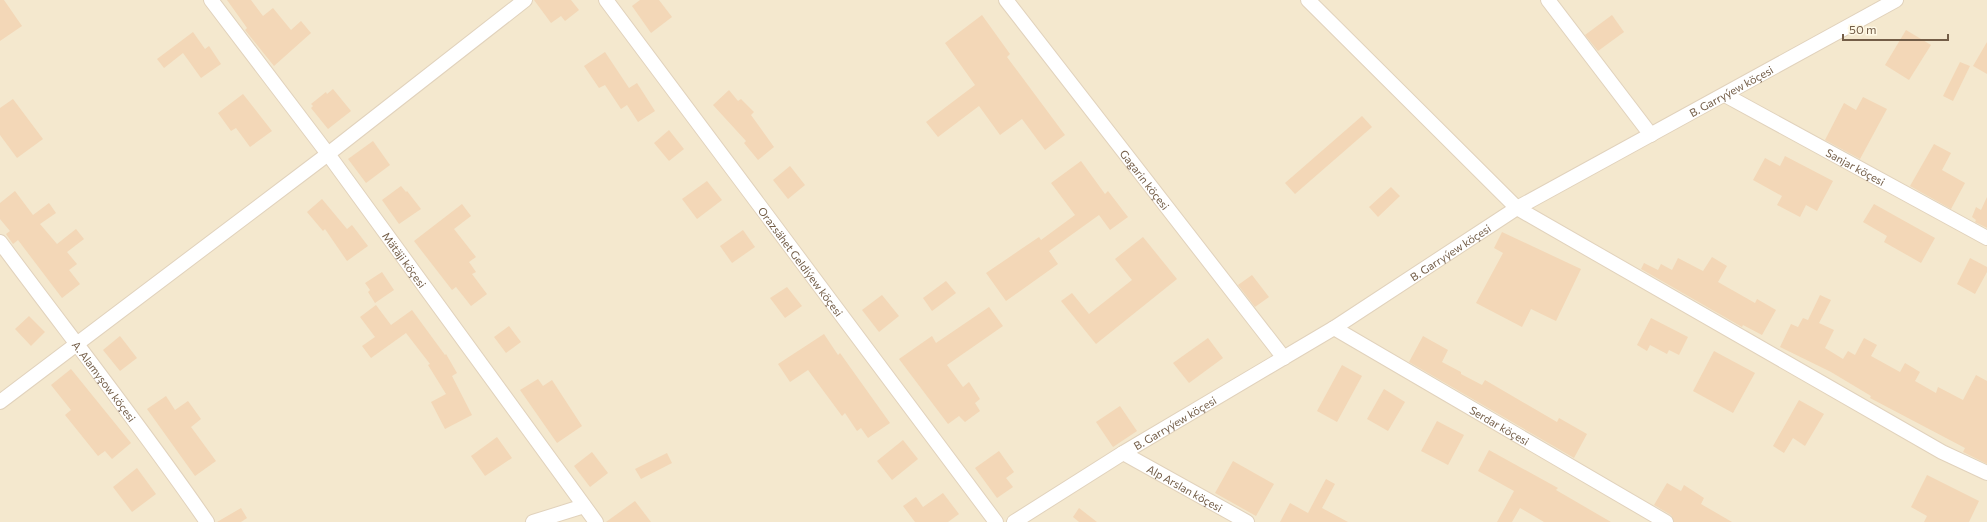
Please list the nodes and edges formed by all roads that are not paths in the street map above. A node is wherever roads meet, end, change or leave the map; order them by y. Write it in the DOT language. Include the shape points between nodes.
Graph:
graph roads {
  1 [pos="211,0"];
  2 [pos="525,0"];
  3 [pos="606,0"];
  4 [pos="1006,0"];
  5 [pos="1308,0"];
  6 [pos="1548,0"];
  7 [pos="1896,0"];
  8 [pos="1725,95"];
  9 [pos="1651,135"];
  10 [pos="328,154"];
  11 [pos="1517,208"];
  12 [pos="1987,238"];
  13 [pos="0,242"];
  14 [pos="1334,328"];
  15 [pos="76,345"];
  16 [pos="1284,358"];
  17 [pos="0,402"];
  18 [pos="1123,453"];
  19 [pos="1987,473"];
  20 [pos="584,506"];
  21 [pos="207,522"];
  22 [pos="533,522"];
  23 [pos="596,522"];
  24 [pos="996,522"];
  25 [pos="1014,522"];
  26 [pos="1247,522"];
  27 [pos="1666,522"];
  1 -- 10 [label="street, Mätäji köçesi"];
  2 -- 10 [label="street"];
  3 -- 24 [label="street, Orazsähet Geldiýew köçesi"];
  4 -- 16 [label="street, Gagarin köçesi"];
  5 -- 11 [label="street"];
  6 -- 9 [label="street"];
  7 -- 8 [label="street, B. Garryýew köçesi"];
  8 -- 9 [label="street, B. Garryýew köçesi"];
  8 -- 12 [label="street, Sanjar köçesi"];
  9 -- 11 [label="street, B. Garryýew köçesi"];
  10 -- 15 [label="street"];
  10 -- 20 [label="street, Mätäji köçesi"];
  11 -- 14 [label="street, B. Garryýew köçesi"];
  11 -- 19 [label="street" via="1942,452"];
  13 -- 15 [label="street, A. Alamyşow köçesi"];
  14 -- 16 [label="street, B. Garryýew köçesi"];
  14 -- 27 [label="street, Serdar köçesi"];
  15 -- 17 [label="street"];
  15 -- 21 [label="street, A. Alamyşow köçesi" via="124,405"];
  16 -- 18 [label="street, B. Garryýew köçesi"];
  18 -- 25 [label="street, B. Garryýew köçesi"];
  18 -- 26 [label="street, Alp Arslan köçesi"];
  20 -- 22 [label="street"];
  20 -- 23 [label="street, Mätäji köçesi"];
}
